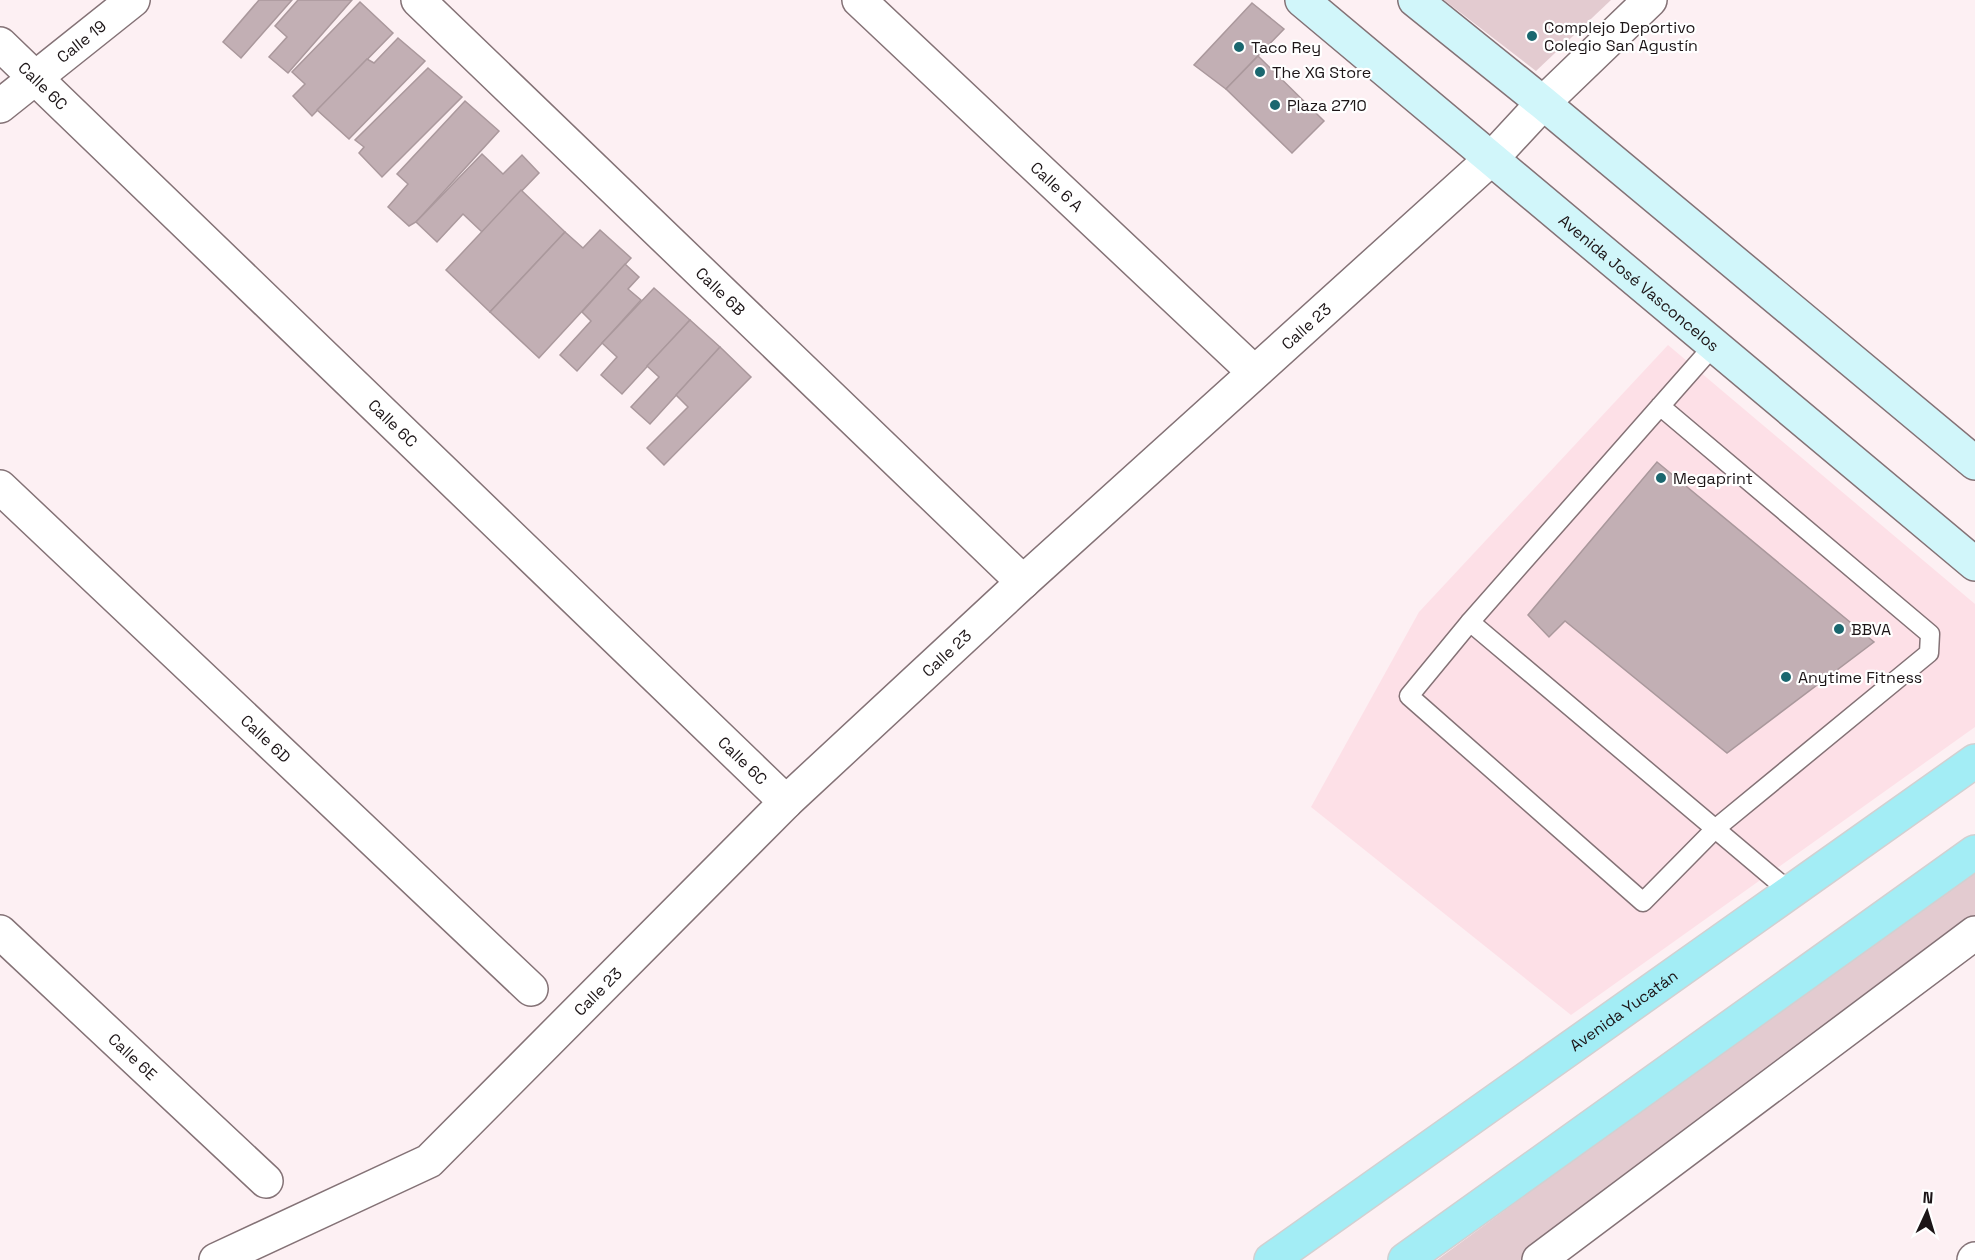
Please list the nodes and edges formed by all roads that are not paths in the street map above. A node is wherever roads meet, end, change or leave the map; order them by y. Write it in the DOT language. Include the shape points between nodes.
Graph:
graph roads {
  1 [pos="133,0"];
  2 [pos="418,0"];
  3 [pos="859,0"];
  4 [pos="1302,0"];
  5 [pos="1415,0"];
  6 [pos="1650,0"];
  7 [pos="0,44"];
  8 [pos="34,78"];
  9 [pos="1543,104"];
  10 [pos="0,106"];
  11 [pos="1492,158"];
  12 [pos="1714,344"];
  13 [pos="1254,372"];
  14 [pos="1660,406"];
  15 [pos="1975,463"];
  16 [pos="0,488"];
  17 [pos="1975,564"];
  18 [pos="1023,582"];
  19 [pos="1470,622"];
  20 [pos="1975,761"];
  21 [pos="786,802"];
  22 [pos="1715,829"];
  23 [pos="1975,852"];
  24 [pos="1789,891"];
  25 [pos="0,932"];
  26 [pos="1975,933"];
  27 [pos="531,989"];
  28 [pos="266,1181"];
  29 [pos="216,1260"];
  30 [pos="1271,1260"];
  31 [pos="1406,1260"];
  32 [pos="1539,1260"];
  1 -- 8 [label="street, Calle 19"];
  2 -- 18 [label="street, Calle 6B"];
  3 -- 13 [label="street, Calle 6 A"];
  4 -- 11 [label="main road, Avenida José Vasconcelos"];
  5 -- 9 [label="main road"];
  6 -- 9 [label="street, Calle 23"];
  7 -- 8 [label="street, Calle 6C"];
  8 -- 10 [label="street, Calle 19"];
  8 -- 21 [label="street, Calle 6C"];
  9 -- 11 [label="street, Calle 23"];
  9 -- 15 [label="main road"];
  11 -- 12 [label="main road, Avenida José Vasconcelos"];
  11 -- 13 [label="street, Calle 23"];
  12 -- 14 [label="lane"];
  12 -- 17 [label="main road, Avenida José Vasconcelos"];
  13 -- 18 [label="street, Calle 23"];
  14 -- 19 [label="lane"];
  14 -- 22 [label="lane" via="1929,634 1929,653"];
  16 -- 27 [label="street, Calle 6D"];
  18 -- 21 [label="street, Calle 23"];
  19 -- 22 [label="lane"];
  19 -- 22 [label="lane" via="1409,696 1643,902"];
  20 -- 24 [label="main road, Avenida Yucatán"];
  21 -- 29 [label="street, Calle 23" via="429,1161"];
  22 -- 24 [label="lane"];
  23 -- 31 [label="main road"];
  24 -- 30 [label="main road, Avenida Yucatán"];
  25 -- 28 [label="street, Calle 6E"];
  26 -- 32 [label="street"];
}
